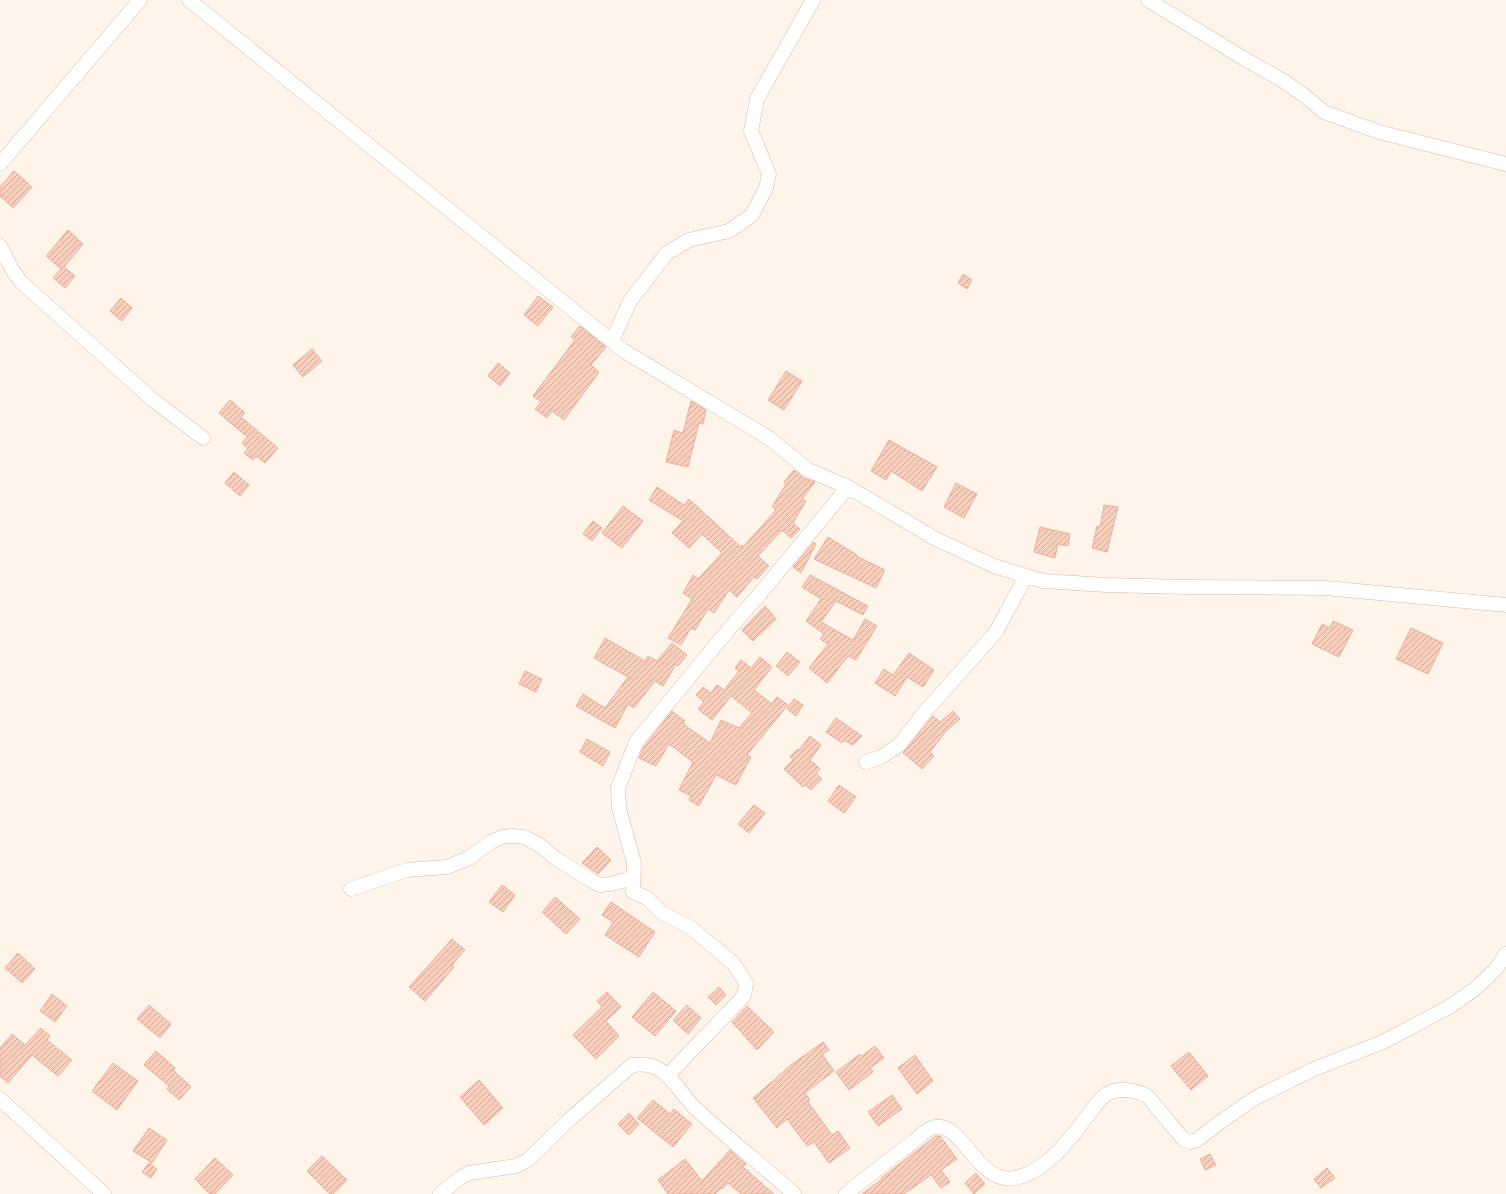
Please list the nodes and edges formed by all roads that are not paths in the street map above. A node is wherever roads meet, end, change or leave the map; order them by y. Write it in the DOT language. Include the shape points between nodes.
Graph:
graph roads {
  1 [pos="140,0"];
  2 [pos="189,0"];
  3 [pos="813,0"];
  4 [pos="1148,0"];
  5 [pos="0,164"];
  6 [pos="1506,164"];
  7 [pos="0,246"];
  8 [pos="612,341"];
  9 [pos="203,438"];
  10 [pos="848,487"];
  11 [pos="1026,576"];
  12 [pos="1506,605"];
  13 [pos="866,762"];
  14 [pos="632,878"];
  15 [pos="351,889"];
  16 [pos="1506,954"];
  17 [pos="668,1076"];
  18 [pos="0,1098"];
  19 [pos="104,1194"];
  20 [pos="440,1194"];
  21 [pos="794,1194"];
  22 [pos="846,1194"];
  1 -- 5 [label="street"];
  2 -- 8 [label="street"];
  3 -- 8 [label="street" via="757,99 751,131 769,174 766,188 752,215 729,231 689,240 667,253 630,301"];
  4 -- 6 [label="street" via="1282,80 1324,112 1379,132"];
  7 -- 9 [label="street" via="21,282 153,400"];
  8 -- 10 [label="street" via="624,351 769,438 808,470"];
  10 -- 11 [label="street" via="936,539 994,566"];
  10 -- 14 [label="street" via="636,742 618,788 619,808 634,863"];
  11 -- 12 [label="street" via="1043,581 1106,585 1326,588"];
  11 -- 13 [label="street" via="996,632 899,745 877,759"];
  14 -- 15 [label="street" via="600,885 524,837 512,836 491,842 469,858 447,867 407,870"];
  14 -- 17 [label="street" via="633,892 647,898 660,912 691,928 733,963 746,983 744,996"];
  16 -- 22 [label="street" via="1496,969 1475,990 1449,1007 1383,1042 1314,1070 1255,1098 1193,1142 1184,1140 1148,1097 1132,1090 1118,1090 1101,1098 1058,1152 1042,1166 1024,1176 1012,1179 990,1173 948,1129 934,1127 886,1161"];
  17 -- 20 [label="street" via="652,1066 632,1065 528,1160 516,1166 469,1173"];
  17 -- 21 [label="street" via="693,1106"];
  18 -- 19 [label="street"];
}
